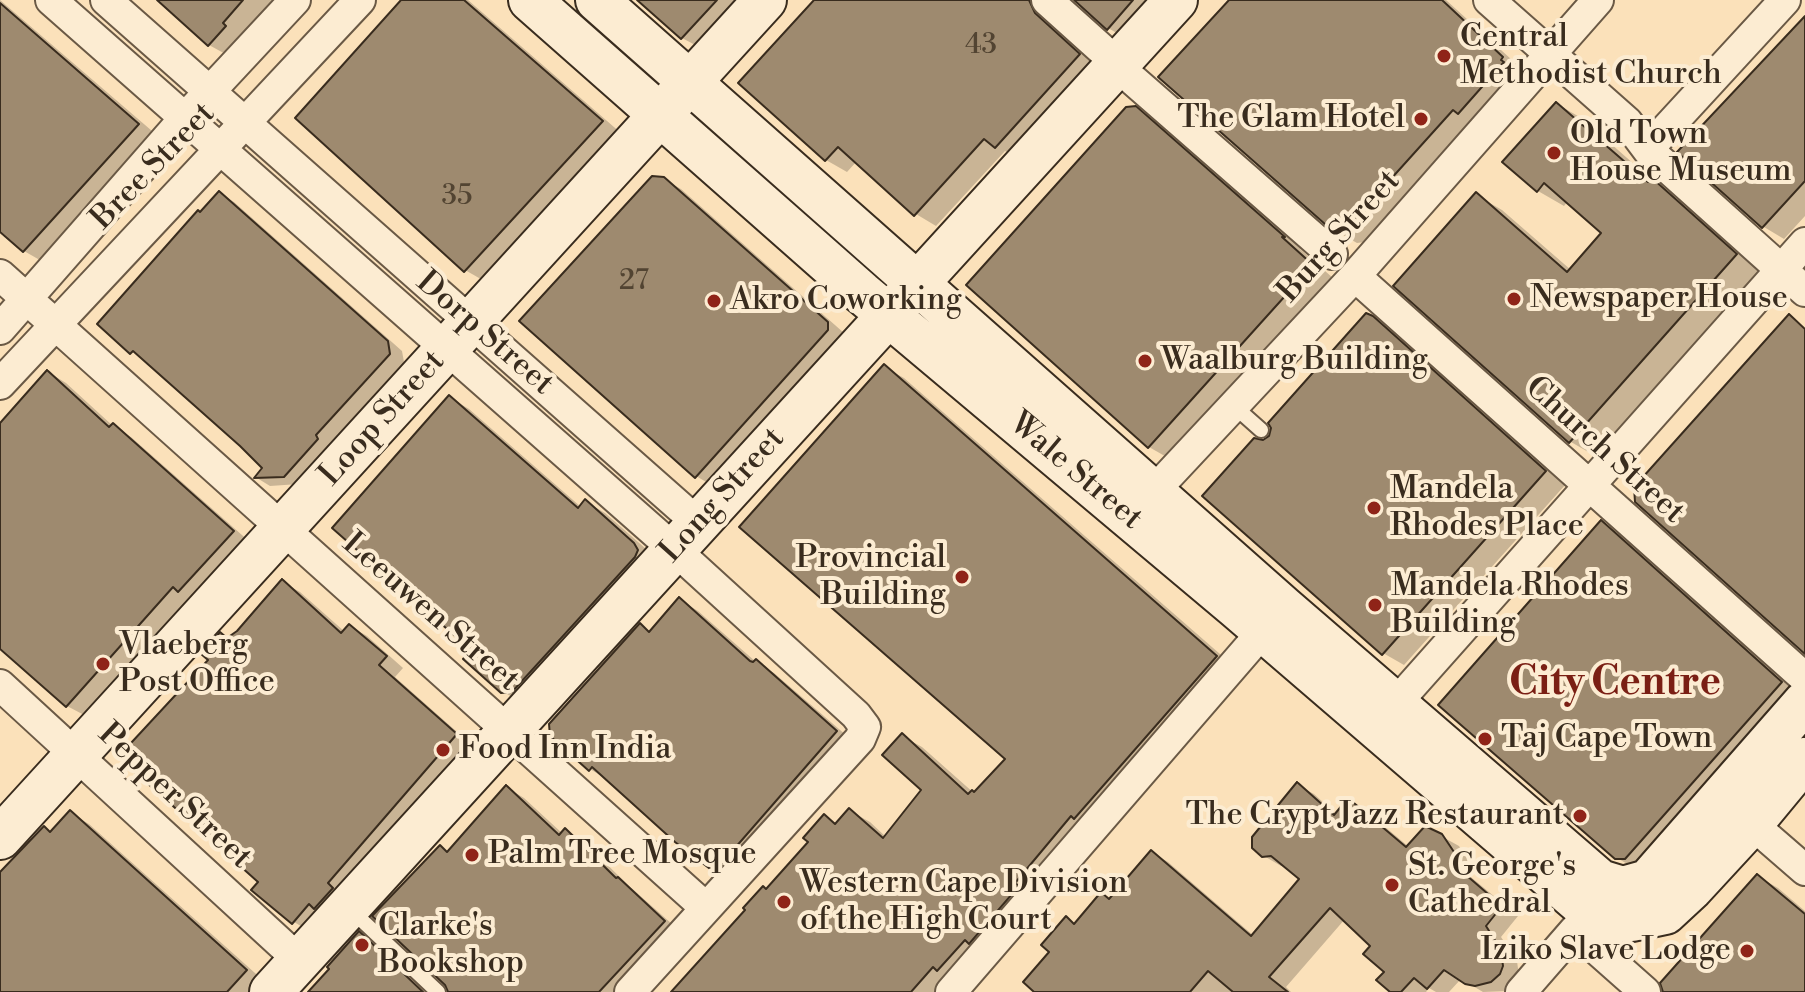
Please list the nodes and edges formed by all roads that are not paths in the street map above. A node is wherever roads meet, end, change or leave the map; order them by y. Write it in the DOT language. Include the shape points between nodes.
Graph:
graph roads {
  1 [pos="51,0"];
  2 [pos="106,0"];
  3 [pos="295,0"];
  4 [pos="360,0"];
  5 [pos="530,0"];
  6 [pos="597,0"];
  7 [pos="765,0"];
  8 [pos="1047,0"];
  9 [pos="1176,0"];
  10 [pos="1489,0"];
  11 [pos="1598,0"];
  12 [pos="1785,0"];
  13 [pos="1550,54"];
  14 [pos="1125,71"];
  15 [pos="690,82"];
  16 [pos="210,92"];
  17 [pos="660,115"];
  18 [pos="185,118"];
  19 [pos="245,124"];
  20 [pos="1653,144"];
  21 [pos="221,150"];
  22 [pos="1805,243"];
  23 [pos="1332,254"];
  24 [pos="1781,270"];
  25 [pos="0,275"];
  26 [pos="1355,276"];
  27 [pos="917,281"];
  28 [pos="1805,291"];
  29 [pos="27,299"];
  30 [pos="888,315"];
  31 [pos="54,324"];
  32 [pos="0,329"];
  33 [pos="459,336"];
  34 [pos="0,384"];
  35 [pos="1234,406"];
  36 [pos="1261,430"];
  37 [pos="1589,485"];
  38 [pos="1142,505"];
  39 [pos="281,530"];
  40 [pos="686,536"];
  41 [pos="1274,619"];
  42 [pos="1805,678"];
  43 [pos="0,685"];
  44 [pos="1405,693"];
  45 [pos="1805,702"];
  46 [pos="0,709"];
  47 [pos="509,730"];
  48 [pos="1805,759"];
  49 [pos="70,761"];
  50 [pos="1737,811"];
  51 [pos="0,838"];
  52 [pos="1805,870"];
  53 [pos="349,908"];
  54 [pos="706,908"];
  55 [pos="287,975"];
  56 [pos="438,992"];
  57 [pos="630,992"];
  58 [pos="951,992"];
  59 [pos="1521,992"];
  60 [pos="1645,992"];
  1 -- 18 [label="street, Dorp Street"];
  2 -- 16 [label="street, Dorp Street"];
  3 -- 16 [label="street, Bree Street"];
  4 -- 19 [label="street, Bree Street"];
  5 -- 17 [label="main road, Wale Street"];
  6 -- 15 [label="main road, Wale Street"];
  7 -- 15 [label="main road, Loop Street"];
  8 -- 14 [label="street"];
  9 -- 14 [label="main road, Long Street"];
  10 -- 13 [label="street"];
  11 -- 13 [label="street, Burg Street"];
  12 -- 20 [label="street"];
  13 -- 20 [label="street"];
  13 -- 26 [label="street, Burg Street"];
  14 -- 23 [label="street"];
  14 -- 27 [label="main road, Long Street"];
  15 -- 17 [label="main road, Loop Street"];
  15 -- 27 [label="main road, Wale Street"];
  16 -- 18 [label="street, Bree Street"];
  16 -- 19 [label="street, Dorp Street"];
  17 -- 30 [label="main road, Wale Street"];
  17 -- 33 [label="main road, Loop Street"];
  18 -- 21 [label="street, Dorp Street"];
  18 -- 29 [label="street, Bree Street"];
  19 -- 21 [label="street, Bree Street"];
  19 -- 33 [label="street, Dorp Street"];
  20 -- 24 [label="street"];
  21 -- 31 [label="street, Bree Street"];
  21 -- 33 [label="street, Dorp Street"];
  22 -- 24 [label="street"];
  24 -- 28 [label="street"];
  24 -- 37 [label="street"];
  25 -- 29 [label="street, Leeuwen Street"];
  26 -- 35 [label="street, Burg Street"];
  26 -- 37 [label="street, Church Street"];
  27 -- 30 [label="main road, Long Street"];
  27 -- 38 [label="main road, Wale Street"];
  29 -- 31 [label="street, Leeuwen Street"];
  29 -- 32 [label="street, Bree Street"];
  30 -- 38 [label="main road, Wale Street"];
  30 -- 40 [label="main road, Long Street"];
  31 -- 34 [label="street, Bree Street"];
  31 -- 39 [label="street, Leeuwen Street"];
  33 -- 39 [label="main road, Loop Street"];
  33 -- 40 [label="street, Dorp Street"];
  35 -- 36 [label="lane"];
  35 -- 38 [label="street, Burg Street"];
  37 -- 42 [label="street, Church Street"];
  37 -- 44 [label="street"];
  38 -- 41 [label="main road, Wale Street"];
  39 -- 47 [label="street, Leeuwen Street"];
  39 -- 49 [label="main road, Loop Street"];
  40 -- 47 [label="main road, Long Street"];
  40 -- 54 [label="street, Dorp Street" via="865,727 860,739"];
  41 -- 50 [label="main road, Wale Street" via="1386,694 1628,904 1648,881"];
  41 -- 58 [label="street"];
  43 -- 49 [label="street, Pepper Street"];
  45 -- 50 [label="main road"];
  46 -- 49 [label="street, Pepper Street"];
  47 -- 53 [label="main road, Long Street"];
  47 -- 54 [label="street, Leeuwen Street"];
  48 -- 50 [label="main road"];
  49 -- 51 [label="main road, Loop Street"];
  49 -- 55 [label="street, Pepper Street"];
  50 -- 52 [label="street"];
  53 -- 55 [label="main road, Long Street"];
  53 -- 56 [label="lane"];
  54 -- 57 [label="street"];
  59 -- 60 [label="street" via="1575,930"];
}
